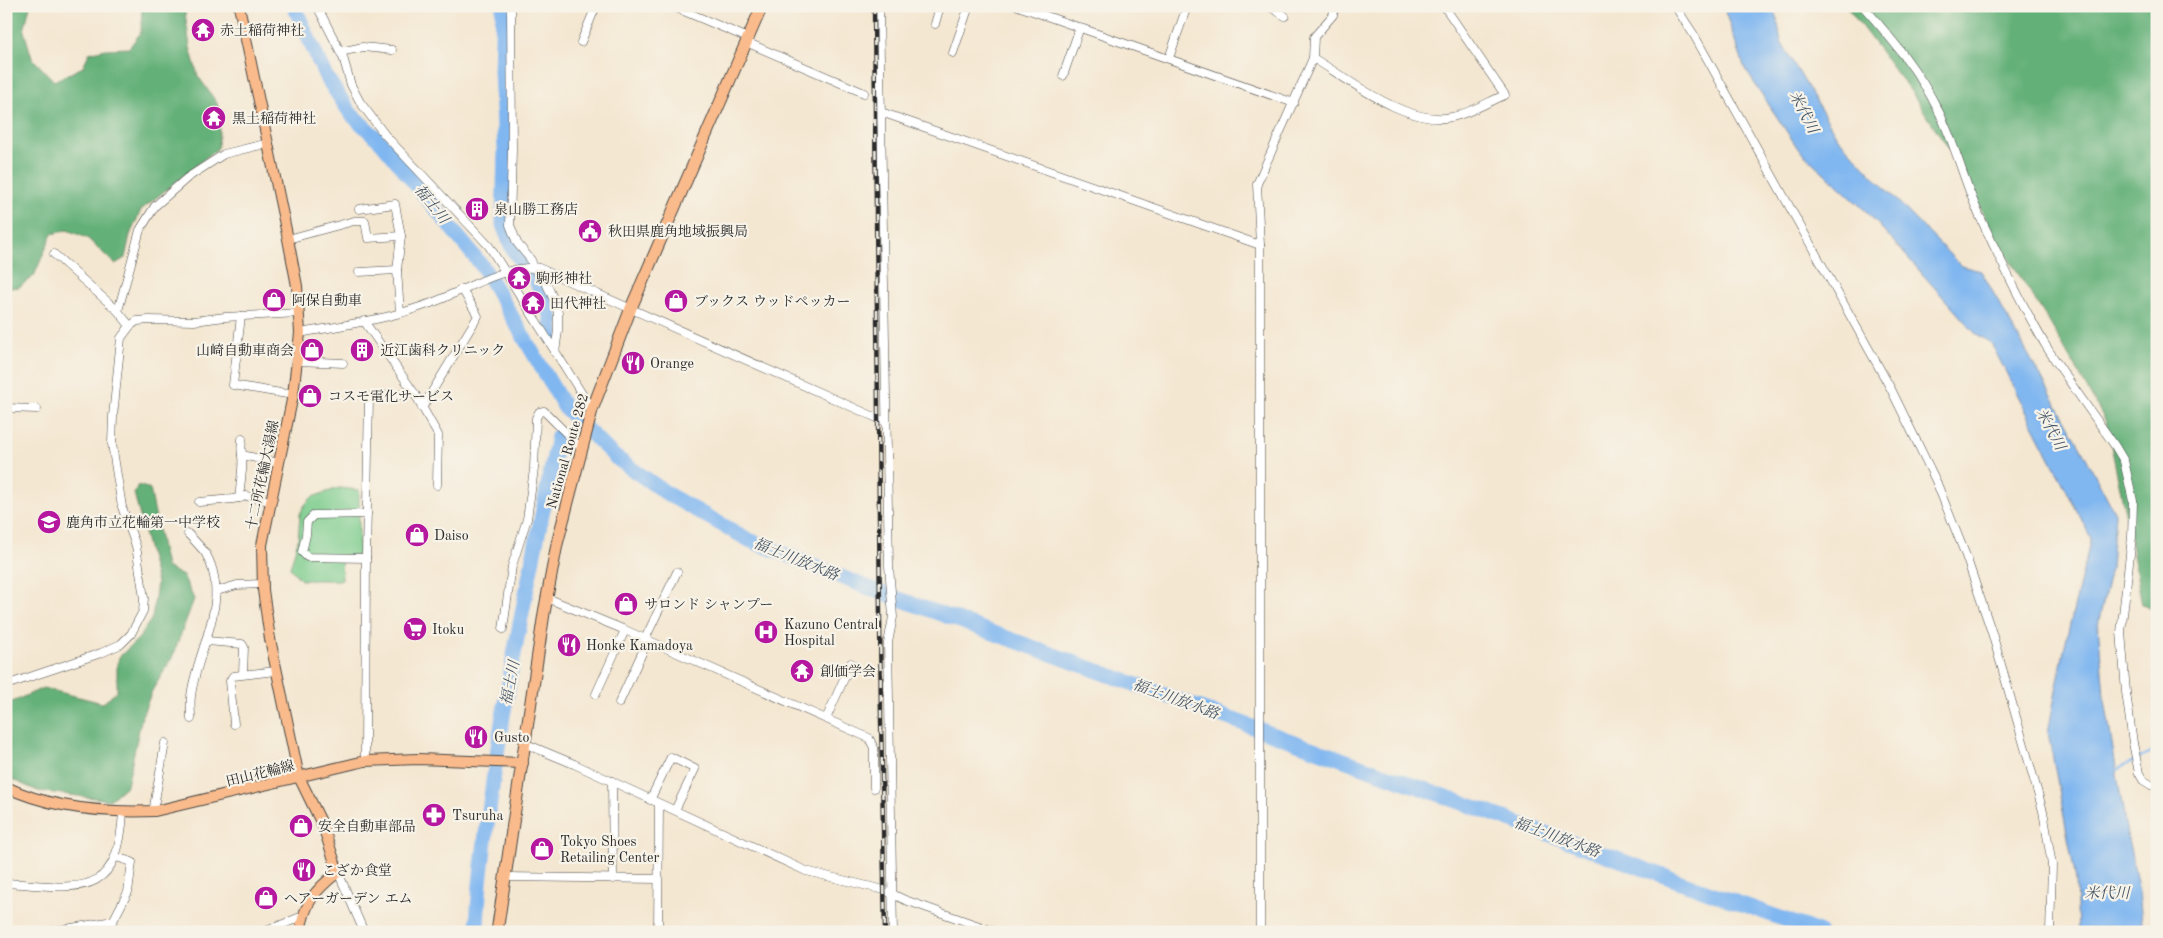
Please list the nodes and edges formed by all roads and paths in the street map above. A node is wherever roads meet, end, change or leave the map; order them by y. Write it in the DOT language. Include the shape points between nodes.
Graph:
graph roads {
  1 [pos="239,6"];
  2 [pos="317,6"];
  3 [pos="511,6"];
  4 [pos="596,6"];
  5 [pos="672,6"];
  6 [pos="762,6"];
  7 [pos="879,6"];
  8 [pos="940,6"];
  9 [pos="969,6"];
  10 [pos="1018,6"];
  11 [pos="1189,6"];
  12 [pos="1269,6"];
  13 [pos="1335,6"];
  14 [pos="1444,6"];
  15 [pos="1676,6"];
  16 [pos="1863,6"];
  17 [pos="1285,16"];
  18 [pos="935,24"];
  19 [pos="1080,28"];
  20 [pos="747,40"];
  21 [pos="581,42"];
  22 [pos="392,50"];
  23 [pos="340,52"];
  24 [pos="953,53"];
  25 [pos="1169,58"];
  26 [pos="1312,58"];
  27 [pos="1063,76"];
  28 [pos="864,93"];
  29 [pos="1294,103"];
  30 [pos="881,112"];
  31 [pos="269,143"];
  32 [pos="359,209"];
  33 [pos="401,236"];
  34 [pos="288,239"];
  35 [pos="1260,246"];
  36 [pos="54,254"];
  37 [pos="528,268"];
  38 [pos="397,270"];
  39 [pos="360,272"];
  40 [pos="502,274"];
  41 [pos="466,287"];
  42 [pos="631,308"];
  43 [pos="118,310"];
  44 [pos="299,313"];
  45 [pos="400,313"];
  46 [pos="241,316"];
  47 [pos="364,321"];
  48 [pos="130,326"];
  49 [pos="300,333"];
  50 [pos="555,353"];
  51 [pos="298,361"];
  52 [pos="343,363"];
  53 [pos="415,394"];
  54 [pos="293,395"];
  55 [pos="6,408"];
  56 [pos="422,408"];
  57 [pos="37,409"];
  58 [pos="592,410"];
  59 [pos="886,422"];
  60 [pos="242,439"];
  61 [pos="582,448"];
  62 [pos="242,455"];
  63 [pos="278,463"];
  64 [pos="437,485"];
  65 [pos="240,498"];
  66 [pos="270,501"];
  67 [pos="199,502"];
  68 [pos="366,514"];
  69 [pos="188,534"];
  70 [pos="366,558"];
  71 [pos="677,572"];
  72 [pos="262,584"];
  73 [pos="217,591"];
  74 [pos="547,598"];
  75 [pos="503,629"];
  76 [pos="625,630"];
  77 [pos="647,640"];
  78 [pos="207,641"];
  79 [pos="851,663"];
  80 [pos="276,670"];
  81 [pos="243,674"];
  82 [pos="6,685"];
  83 [pos="596,694"];
  84 [pos="619,703"];
  85 [pos="190,719"];
  86 [pos="826,719"];
  87 [pos="234,724"];
  88 [pos="165,743"];
  89 [pos="526,744"];
  90 [pos="365,761"];
  91 [pos="523,763"];
  92 [pos="299,777"];
  93 [pos="612,782"];
  94 [pos="2157,786"];
  95 [pos="6,787"];
  96 [pos="874,788"];
  97 [pos="650,800"];
  98 [pos="659,804"];
  99 [pos="675,810"];
  100 [pos="123,812"];
  101 [pos="153,812"];
  102 [pos="116,856"];
  103 [pos="338,872"];
  104 [pos="505,877"];
  105 [pos="613,879"];
  106 [pos="658,879"];
  107 [pos="6,883"];
  108 [pos="893,893"];
  109 [pos="302,916"];
  110 [pos="48,932"];
  111 [pos="264,932"];
  112 [pos="300,932"];
  113 [pos="364,932"];
  114 [pos="497,932"];
  115 [pos="658,932"];
  116 [pos="893,932"];
  117 [pos="996,932"];
  118 [pos="1260,932"];
  119 [pos="2050,932"];
  1 -- 31 [label="main road, 十二所花輪大湯線"];
  2 -- 23 [label="street"];
  3 -- 37 [label="street" via="510,225 517,243 531,260"];
  4 -- 21 [label="street"];
  5 -- 20 [label="street"];
  6 -- 20 [label="highway, National Route 282"];
  7 -- 30 [label="street"];
  8 -- 18 [label="street"];
  9 -- 24 [label="street"];
  10 -- 19 [label="street"];
  11 -- 25 [label="street"];
  12 -- 17 [label="street"];
  13 -- 26 [label="street" via="1332,15 1314,37"];
  14 -- 26 [label="street" via="1505,95 1452,117 1422,116 1383,101"];
  15 -- 119 [label="street" via="1891,389 1936,481 1992,633 2043,811 2052,865"];
  16 -- 94 [label="street" via="1916,72 1938,109 1967,187 2013,284 2046,345 2124,462 2133,501 2132,537 2123,601 2122,654 2140,774 2151,785"];
  19 -- 25 [label="street"];
  19 -- 27 [label="street"];
  20 -- 28 [label="street"];
  20 -- 42 [label="highway, National Route 282"];
  22 -- 23 [label="street" via="363,47"];
  23 -- 40 [label="street" via="360,102 385,135 489,246"];
  25 -- 29 [label="street"];
  26 -- 29 [label="street"];
  29 -- 35 [label="street" via="1257,184"];
  30 -- 35 [label="street"];
  30 -- 59 [label="street"];
  31 -- 34 [label="main road, 十二所花輪大湯線"];
  31 -- 43 [label="street" via="224,154 187,178 155,206 140,230"];
  32 -- 33 [label="street" via="395,204"];
  33 -- 34 [label="street" via="368,238 364,221 354,221"];
  33 -- 38 [label="street"];
  34 -- 44 [label="main road, 十二所花輪大湯線"];
  35 -- 118 [label="street"];
  36 -- 43 [label="street"];
  37 -- 40 [label="street"];
  37 -- 42 [label="street" via="539,268"];
  37 -- 50 [label="street" via="546,283 554,300 558,313"];
  38 -- 39 [label="street"];
  38 -- 45 [label="street"];
  40 -- 41 [label="street"];
  40 -- 50 [label="street"];
  41 -- 45 [label="street" via="448,297"];
  41 -- 56 [label="street" via="478,316"];
  42 -- 58 [label="highway, National Route 282"];
  42 -- 59 [label="street"];
  43 -- 48 [label="street"];
  44 -- 46 [label="street"];
  44 -- 49 [label="main road, 十二所花輪大湯線"];
  45 -- 47 [label="street"];
  46 -- 48 [label="street" via="194,321 137,321"];
  46 -- 54 [label="street" via="233,385"];
  47 -- 49 [label="street"];
  47 -- 53 [label="street"];
  48 -- 82 [label="street" via="120,338 112,444 122,507 136,546 143,611 121,644"];
  49 -- 51 [label="main road, 十二所花輪大湯線"];
  50 -- 58 [label="street"];
  51 -- 52 [label="street"];
  51 -- 54 [label="main road, 十二所花輪大湯線"];
  53 -- 56 [label="street"];
  53 -- 68 [label="street" via="369,397"];
  54 -- 63 [label="main road, 十二所花輪大湯線"];
  55 -- 57 [label="street"];
  56 -- 64 [label="street" via="438,435"];
  58 -- 61 [label="highway, National Route 282"];
  59 -- 108 [label="street" via="893,617 888,643"];
  60 -- 62 [label="street"];
  61 -- 74 [label="highway, National Route 282" via="557,544"];
  61 -- 75 [label="street" via="544,411 539,412 527,519 512,566"];
  62 -- 63 [label="street"];
  62 -- 65 [label="street"];
  63 -- 66 [label="main road, 十二所花輪大湯線"];
  65 -- 66 [label="street" via="247,496"];
  65 -- 67 [label="street"];
  66 -- 72 [label="main road, 十二所花輪大湯線" via="262,545"];
  68 -- 70 [label="street"];
  68 -- 70 [label="street" via="314,515 308,522 302,552 306,557"];
  69 -- 73 [label="street" via="205,553"];
  70 -- 90 [label="street"];
  71 -- 77 [label="street"];
  72 -- 73 [label="street" via="237,584"];
  72 -- 80 [label="main road, 十二所花輪大湯線"];
  73 -- 78 [label="street"];
  74 -- 76 [label="street"];
  74 -- 89 [label="highway, National Route 282"];
  76 -- 77 [label="street"];
  76 -- 83 [label="street"];
  77 -- 84 [label="street"];
  77 -- 86 [label="street"];
  78 -- 81 [label="street" via="242,644"];
  78 -- 85 [label="street" via="191,695"];
  79 -- 86 [label="street"];
  80 -- 81 [label="street"];
  80 -- 92 [label="main road, 十二所花輪大湯線"];
  81 -- 87 [label="street" via="233,676 230,681"];
  86 -- 96 [label="street" via="869,738 874,748"];
  88 -- 101 [label="street"];
  89 -- 91 [label="highway, National Route 282"];
  89 -- 93 [label="street"];
  90 -- 91 [label="main road, 田山花輪線" via="418,759"];
  90 -- 92 [label="main road, 田山花輪線"];
  91 -- 104 [label="highway, National Route 282"];
  92 -- 101 [label="main road, 田山花輪線"];
  92 -- 103 [label="main road, 十二所花輪大湯線" via="323,826"];
  93 -- 97 [label="street"];
  93 -- 105 [label="street"];
  95 -- 100 [label="main road, 田山花輪線" via="54,805"];
  97 -- 98 [label="street"];
  97 -- 99 [label="street" via="671,757 695,769"];
  98 -- 99 [label="street"];
  98 -- 106 [label="street"];
  99 -- 108 [label="street" via="806,871"];
  100 -- 101 [label="main road, 田山花輪線"];
  100 -- 102 [label="street" via="122,835"];
  102 -- 107 [label="street" via="99,880 74,887"];
  102 -- 110 [label="street" via="132,862 128,892 112,921"];
  103 -- 109 [label="main road" via="314,893"];
  103 -- 113 [label="street"];
  104 -- 105 [label="street"];
  104 -- 114 [label="highway, National Route 282"];
  105 -- 106 [label="street"];
  106 -- 115 [label="street"];
  108 -- 116 [label="street"];
  108 -- 117 [label="street"];
  109 -- 111 [label="street"];
  109 -- 112 [label="main road"];
}
